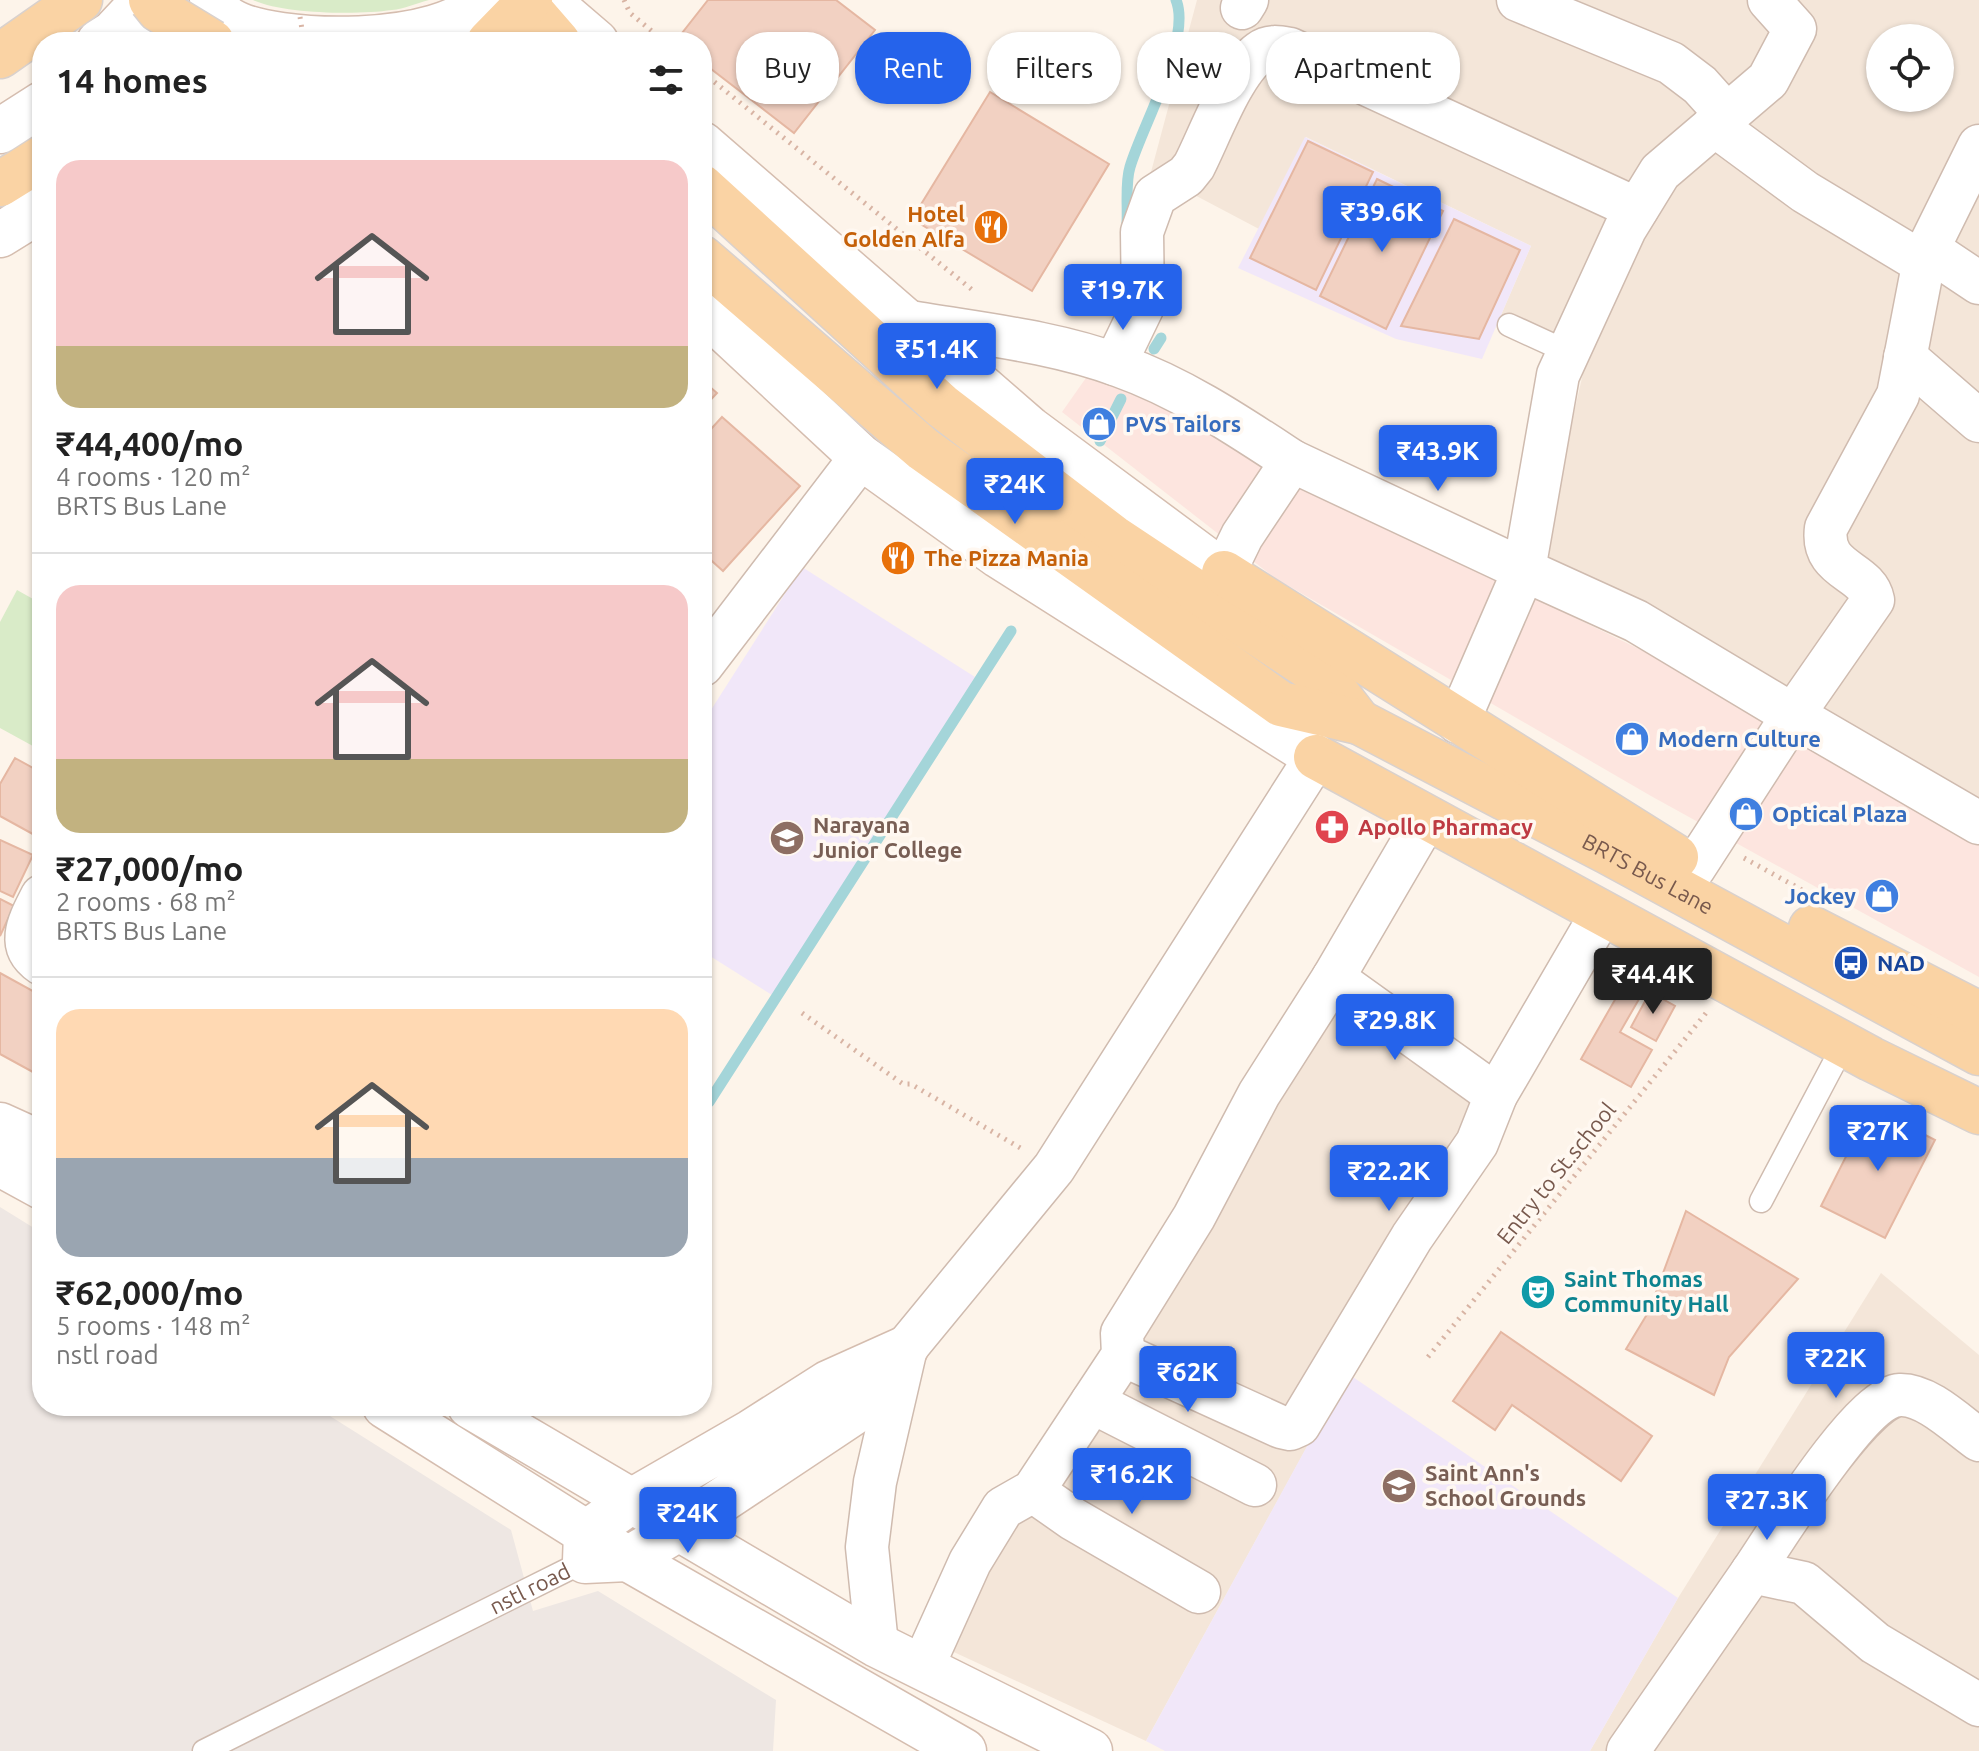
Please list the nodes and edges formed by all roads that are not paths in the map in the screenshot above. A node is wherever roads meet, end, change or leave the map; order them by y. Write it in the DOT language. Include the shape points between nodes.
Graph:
graph roads {
  1 [pos="80,0"];
  2 [pos="144,0"];
  3 [pos="151,0"];
  4 [pos="480,0"];
  5 [pos="1518,0"];
  6 [pos="534,2"];
  7 [pos="1792,10"];
  8 [pos="217,20"];
  9 [pos="34,32"];
  10 [pos="114,32"];
  11 [pos="180,32"];
  12 [pos="261,32"];
  13 [pos="419,32"];
  14 [pos="500,32"];
  15 [pos="552,32"];
  16 [pos="580,32"];
  17 [pos="32,34"];
  18 [pos="0,56"];
  19 [pos="32,83"];
  20 [pos="0,104"];
  21 [pos="32,110"];
  22 [pos="1721,120"];
  23 [pos="0,131"];
  24 [pos="1979,146"];
  25 [pos="712,153"];
  26 [pos="32,164"];
  27 [pos="0,184"];
  28 [pos="712,196"];
  29 [pos="1637,209"];
  30 [pos="32,215"];
  31 [pos="0,235"];
  32 [pos="1925,256"];
  33 [pos="712,267"];
  34 [pos="1979,283"];
  35 [pos="712,318"];
  36 [pos="910,322"];
  37 [pos="1509,325"];
  38 [pos="1568,352"];
  39 [pos="1905,357"];
  40 [pos="1115,364"];
  41 [pos="1979,421"];
  42 [pos="861,457"];
  43 [pos="1292,461"];
  44 [pos="1524,570"];
  45 [pos="1224,573"];
  46 [pos="712,652"];
  47 [pos="1793,715"];
  48 [pos="1359,722"];
  49 [pos="1458,722"];
  50 [pos="1316,757"];
  51 [pos="1426,819"];
  52 [pos="1979,823"];
  53 [pos="1703,854"];
  54 [pos="1602,913"];
  55 [pos="32,916"];
  56 [pos="32,958"];
  57 [pos="1333,978"];
  58 [pos="1979,1014"];
  59 [pos="1844,1044"];
  60 [pos="1979,1053"];
  61 [pos="1496,1095"];
  62 [pos="1979,1112"];
  63 [pos="0,1125"];
  64 [pos="32,1139"];
  65 [pos="0,1164"];
  66 [pos="32,1182"];
  67 [pos="1761,1201"];
  68 [pos="906,1348"];
  69 [pos="1123,1355"];
  70 [pos="1092,1402"];
  71 [pos="399,1416"];
  72 [pos="487,1416"];
  73 [pos="1979,1440"];
  74 [pos="1255,1485"];
  75 [pos="1033,1491"];
  76 [pos="633,1500"];
  77 [pos="680,1528"];
  78 [pos="586,1547"];
  79 [pos="628,1559"];
  80 [pos="1752,1572"];
  81 [pos="1199,1592"];
  82 [pos="877,1645"];
  83 [pos="923,1666"];
  84 [pos="1979,1705"];
  85 [pos="1038,1738"];
  86 [pos="204,1751"];
  87 [pos="964,1751"];
  88 [pos="1090,1751"];
  89 [pos="1628,1751"];
  1 -- 9 [label="main road"];
  2 -- 10 [label="street"];
  3 -- 8 [label="main road, bridge" via="159,10"];
  4 -- 13 [label="street" via="474,9"];
  5 -- 22 [label="street" via="1671,63 1700,85"];
  6 -- 14 [label="main road"];
  6 -- 15 [label="main road"];
  6 -- 16 [label="street"];
  7 -- 22 [label="street" via="1768,80"];
  8 -- 11 [label="street"];
  8 -- 12 [label="street"];
  17 -- 18 [label="main road"];
  19 -- 20 [label="street"];
  21 -- 23 [label="street"];
  22 -- 29 [label="street" via="1660,172"];
  22 -- 32 [label="street" via="1805,192"];
  24 -- 32 [label="street"];
  25 -- 36 [label="street"];
  26 -- 27 [label="main road"];
  28 -- 48 [label="main road" via="942,406 1113,537 1325,678"];
  29 -- 38 [label="street"];
  29 -- 40 [label="street" via="1275,46 1259,52 1238,78 1194,166 1155,196 1142,232 1143,306"];
  30 -- 31 [label="street"];
  32 -- 34 [label="street"];
  32 -- 39 [label="street"];
  33 -- 48 [label="main road" via="923,449 1281,704"];
  35 -- 42 [label="street"];
  36 -- 40 [label="street"];
  36 -- 45 [label="street" via="1030,429"];
  37 -- 38 [label="lane"];
  38 -- 44 [label="street" via="1558,375"];
  39 -- 41 [label="street"];
  39 -- 47 [label="street" via="1898,395 1831,515 1825,537 1833,560 1866,587 1873,600"];
  40 -- 43 [label="street" via="1215,410"];
  42 -- 46 [label="street"];
  42 -- 50 [label="street" via="999,556"];
  43 -- 44 [label="street"];
  43 -- 45 [label="street"];
  44 -- 47 [label="street" via="1636,621"];
  44 -- 49 [label="street"];
  45 -- 49 [label="main road"];
  47 -- 52 [label="street"];
  47 -- 53 [label="street"];
  48 -- 60 [label="main road, BRTS Bus Lane"];
  49 -- 53 [label="main road"];
  50 -- 51 [label="main road"];
  50 -- 68 [label="street" via="1054,1168"];
  51 -- 54 [label="main road"];
  51 -- 57 [label="street"];
  53 -- 58 [label="main road"];
  54 -- 59 [label="main road"];
  54 -- 61 [label="street"];
  55 -- 56 [label="street" via="25,943"];
  57 -- 61 [label="street"];
  57 -- 69 [label="street" via="1259,1094 1194,1217 1122,1333"];
  59 -- 62 [label="main road"];
  59 -- 67 [label="lane"];
  61 -- 69 [label="street" via="1477,1143 1412,1237 1295,1428 1281,1427"];
  63 -- 64 [label="street"];
  65 -- 66 [label="street"];
  68 -- 76 [label="street, nstl road" via="828,1383"];
  68 -- 77 [label="street" via="859,1409"];
  68 -- 82 [label="street" via="875,1482 867,1547"];
  69 -- 70 [label="street"];
  70 -- 74 [label="street"];
  70 -- 75 [label="street"];
  71 -- 78 [label="street"];
  72 -- 76 [label="street"];
  73 -- 80 [label="street" via="1913,1396 1881,1400 1845,1438"];
  75 -- 81 [label="street"];
  75 -- 83 [label="street" via="1003,1508 970,1562"];
  76 -- 77 [label="street"];
  76 -- 78 [label="street, nstl road"];
  77 -- 79 [label="street"];
  77 -- 82 [label="street"];
  78 -- 79 [label="street"];
  78 -- 86 [label="lane, nstl road"];
  79 -- 87 [label="street"];
  80 -- 84 [label="street" via="1804,1583 1875,1643"];
  80 -- 89 [label="street"];
  82 -- 83 [label="street"];
  83 -- 85 [label="street"];
  85 -- 88 [label="street"];
}
